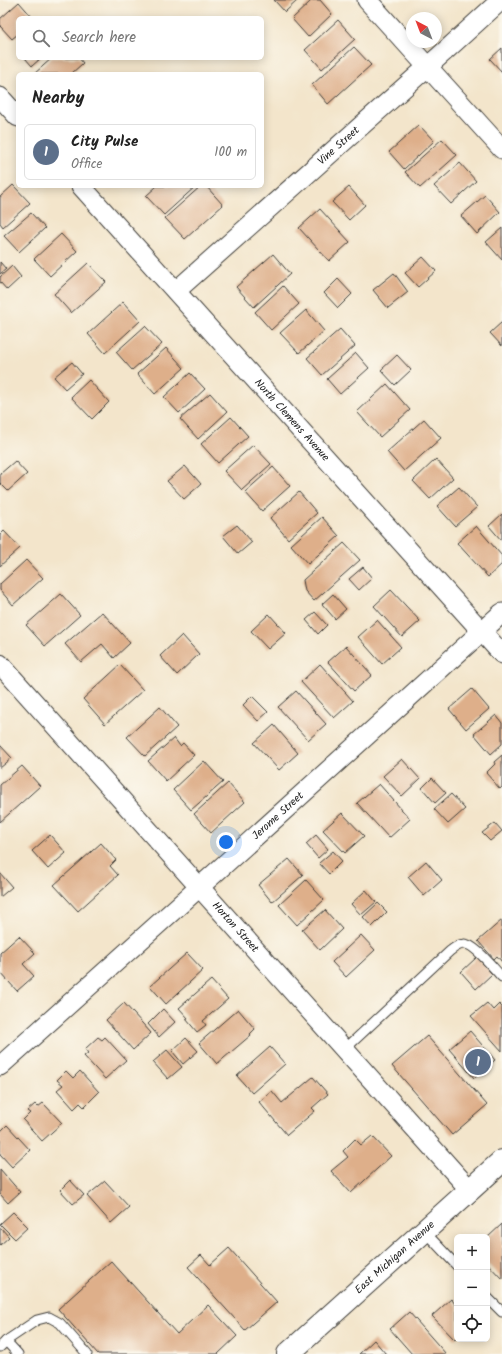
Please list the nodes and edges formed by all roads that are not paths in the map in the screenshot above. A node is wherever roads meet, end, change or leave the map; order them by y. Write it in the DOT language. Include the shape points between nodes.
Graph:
graph roads {
  1 [pos="367,0"];
  2 [pos="501,0"];
  3 [pos="427,67"];
  4 [pos="0,97"];
  5 [pos="16,115"];
  6 [pos="502,149"];
  7 [pos="83,188"];
  8 [pos="176,291"];
  9 [pos="502,613"];
  10 [pos="481,632"];
  11 [pos="502,654"];
  12 [pos="0,664"];
  13 [pos="199,888"];
  14 [pos="502,977"];
  15 [pos="344,1050"];
  16 [pos="0,1066"];
  17 [pos="502,1162"];
  18 [pos="470,1190"];
  19 [pos="424,1232"];
  20 [pos="454,1263"];
  21 [pos="490,1300"];
  22 [pos="502,1312"];
  23 [pos="3,1344"];
  24 [pos="18,1354"];
  25 [pos="87,1354"];
  26 [pos="288,1354"];
  1 -- 3 [label="street"];
  2 -- 3 [label="street, Vine Street"];
  3 -- 6 [label="street"];
  3 -- 8 [label="street, Vine Street"];
  4 -- 5 [label="street"];
  7 -- 8 [label="street, North Clemens Avenue"];
  8 -- 10 [label="street, North Clemens Avenue"];
  9 -- 10 [label="street, Jerome Street"];
  10 -- 11 [label="street, North Clemens Avenue"];
  10 -- 13 [label="street, Jerome Street"];
  12 -- 13 [label="street, Horton Street"];
  13 -- 15 [label="street, Horton Street"];
  13 -- 16 [label="street, Jerome Street"];
  14 -- 15 [label="lane" via="473,947 466,943 459,945"];
  15 -- 18 [label="street, Horton Street"];
  17 -- 18 [label="main road, East Michigan Avenue"];
  18 -- 19 [label="main road, East Michigan Avenue"];
  19 -- 20 [label="lane"];
  19 -- 26 [label="main road, East Michigan Avenue"];
  21 -- 22 [label="lane"];
  23 -- 24 [label="lane"];
  23 -- 25 [label="lane" via="37,1320 49,1317 60,1323"];
}
